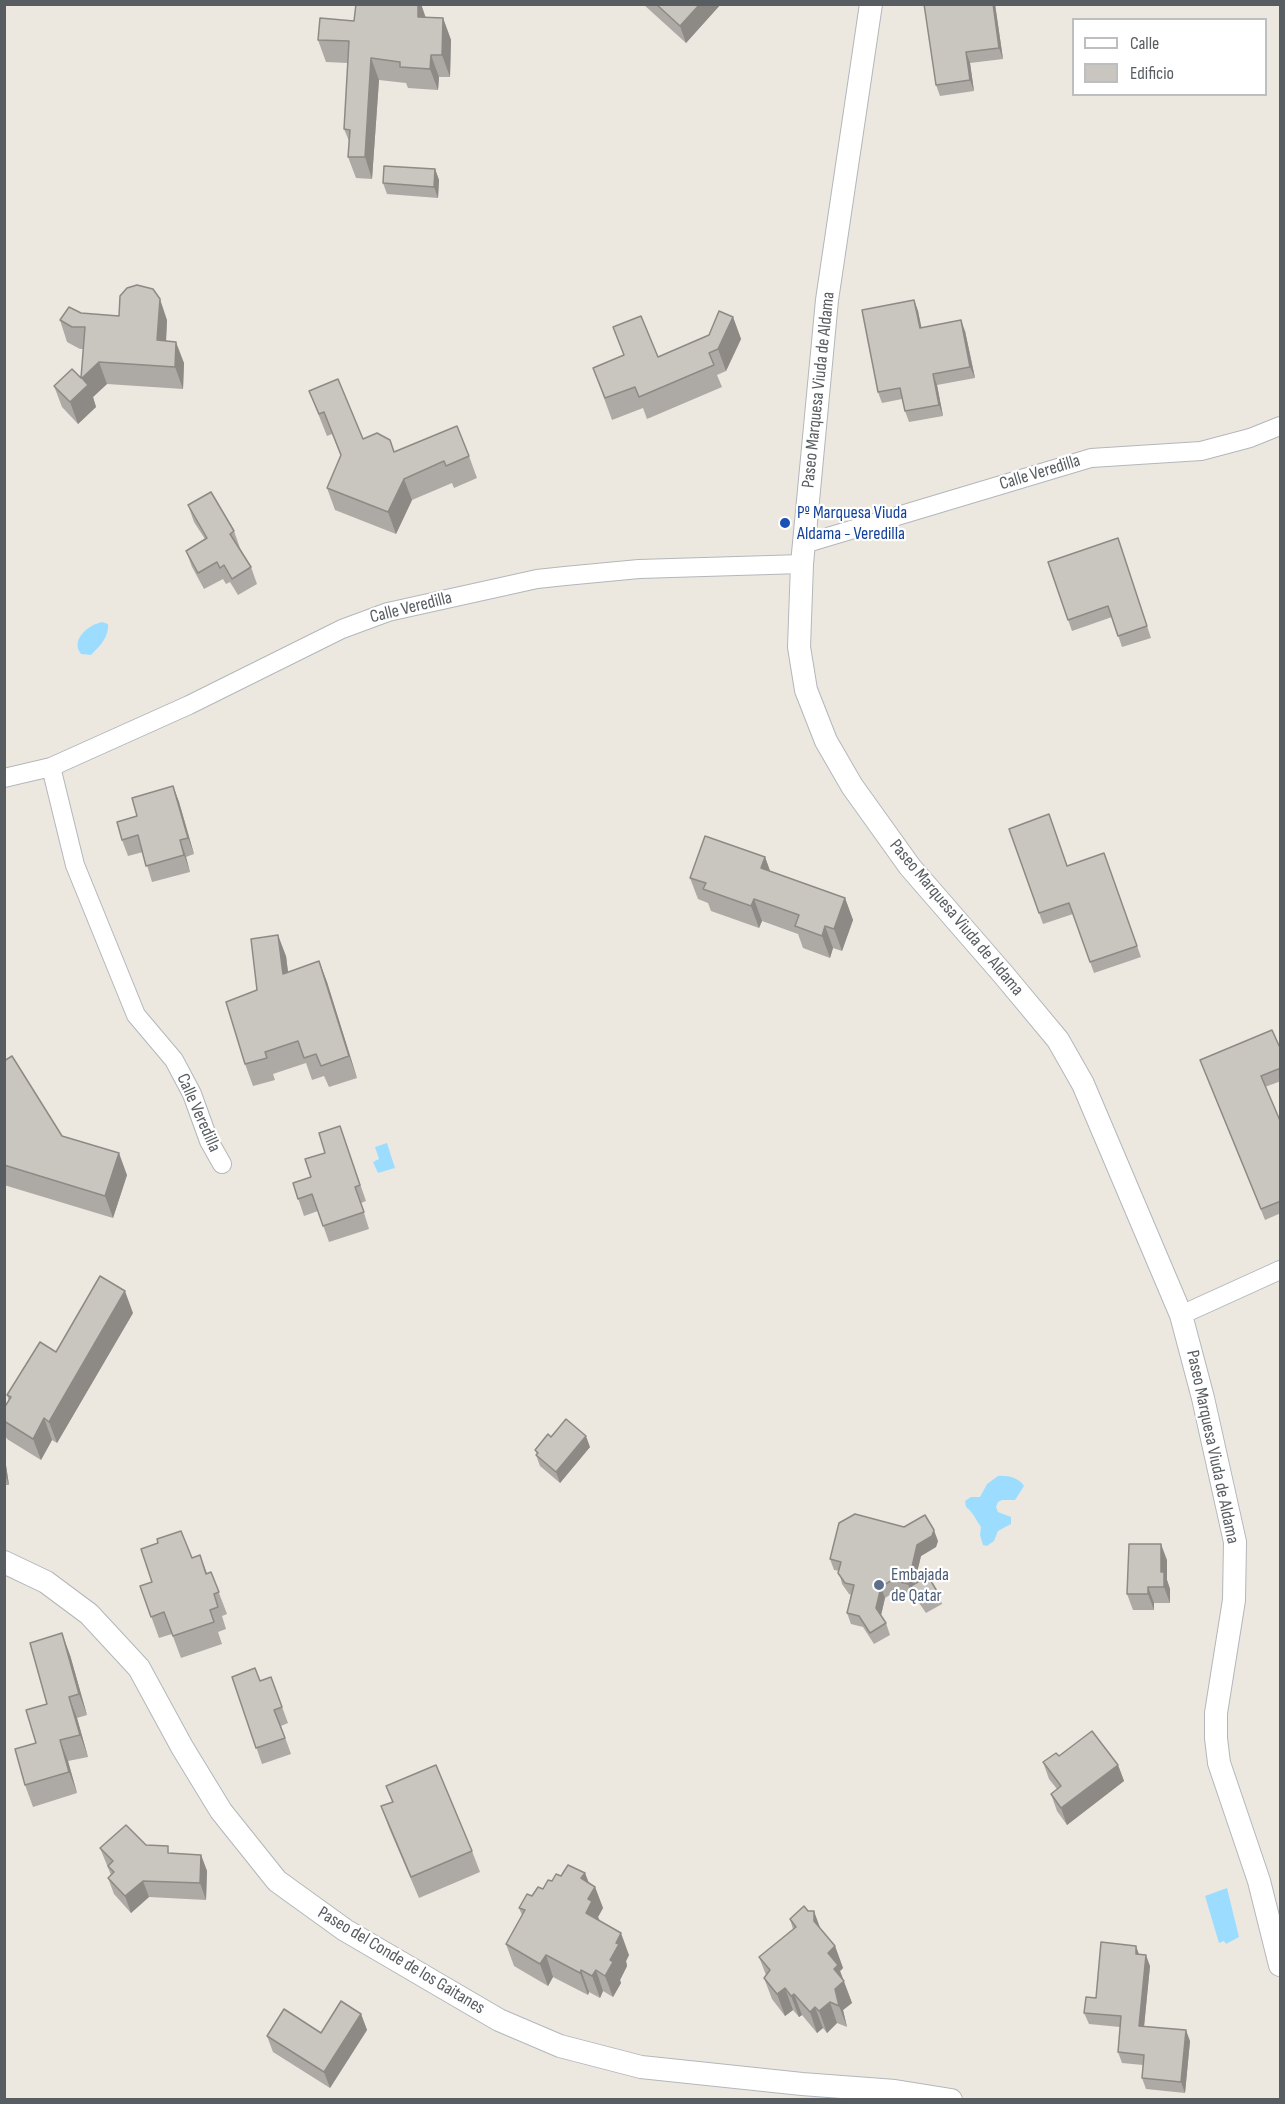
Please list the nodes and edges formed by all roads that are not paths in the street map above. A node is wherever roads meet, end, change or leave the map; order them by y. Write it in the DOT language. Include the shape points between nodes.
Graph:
graph roads {
  1 [pos="871,4"];
  2 [pos="1281,426"];
  3 [pos="803,554"];
  4 [pos="51,767"];
  5 [pos="4,778"];
  6 [pos="222,1164"];
  7 [pos="1281,1270"];
  8 [pos="1182,1315"];
  9 [pos="4,1562"];
  10 [pos="1281,1965"];
  11 [pos="951,2100"];
  1 -- 3 [label="street, Paseo Marquesa Viuda de Aldama" via="827,300"];
  2 -- 3 [label="street, Calle Veredilla" via="1201,451 1090,458"];
  3 -- 4 [label="street, Calle Veredilla" via="526,581 388,612 342,629 189,705"];
  3 -- 8 [label="street, Paseo Marquesa Viuda de Aldama" via="800,647 806,690 826,741 852,786 910,867 1058,1040 1083,1084"];
  4 -- 5 [label="street, Calle Veredilla"];
  4 -- 6 [label="street, Calle Veredilla" via="75,865 136,1015 174,1060 192,1094 208,1141"];
  7 -- 8 [label="street"];
  8 -- 10 [label="street, Paseo Marquesa Viuda de Aldama" via="1235,1542 1234,1600 1216,1713 1219,1763 1259,1881"];
  9 -- 11 [label="street, Paseo del Conde de los Gaitanes" via="46,1582 89,1614 139,1668 221,1811 278,1881 345,1930 499,2020 560,2046 641,2067 895,2091"];
}
